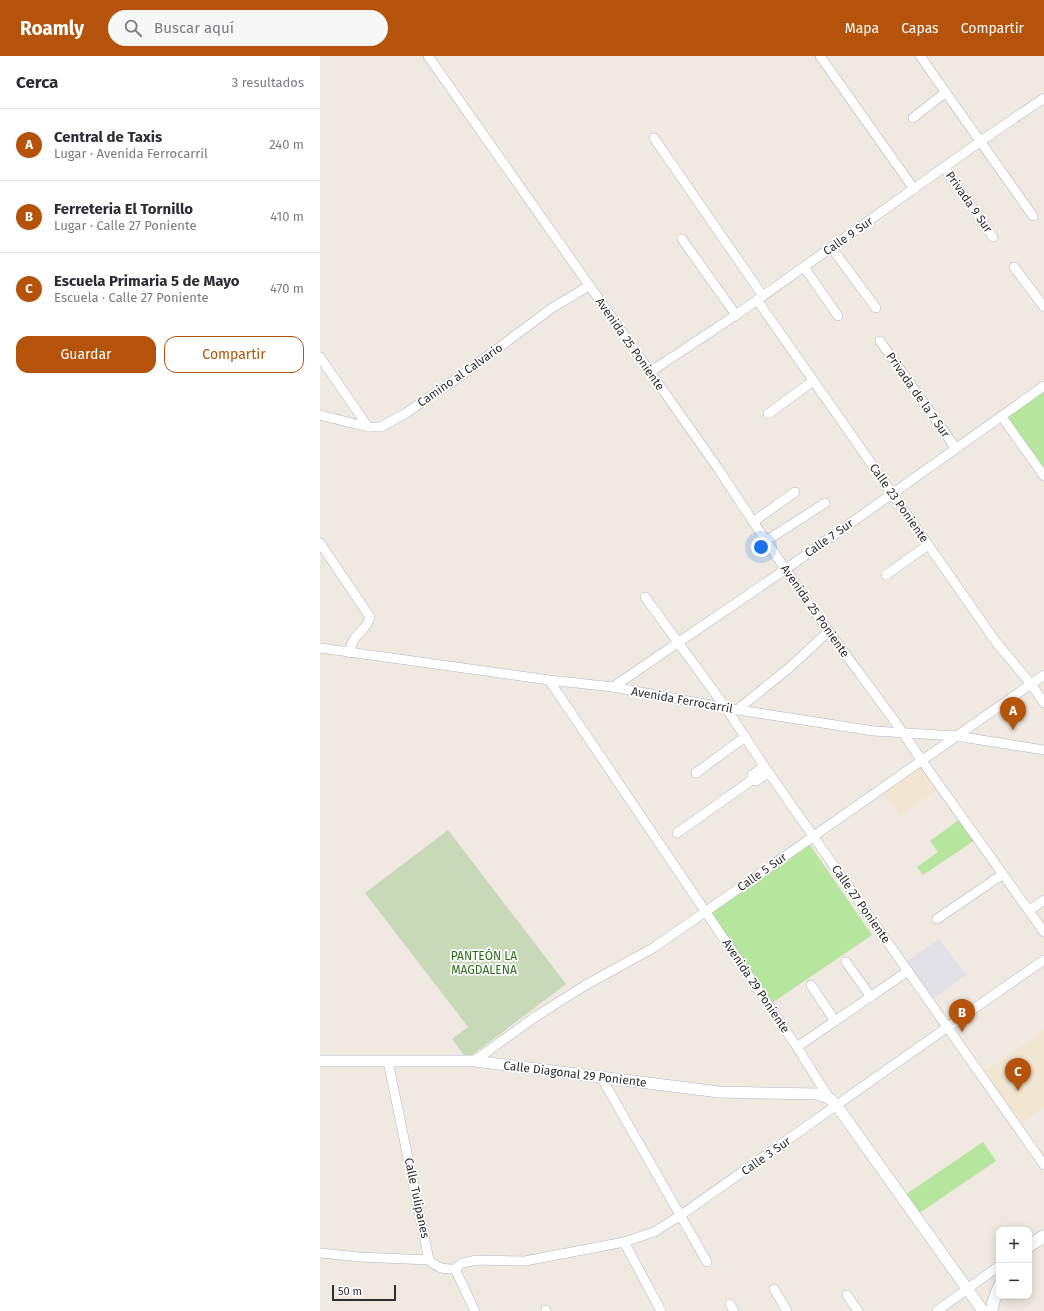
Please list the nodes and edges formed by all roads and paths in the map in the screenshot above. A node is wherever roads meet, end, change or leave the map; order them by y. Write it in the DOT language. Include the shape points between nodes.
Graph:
graph roads {
  1 [pos="428,56"];
  2 [pos="820,56"];
  3 [pos="920,56"];
  4 [pos="946,92"];
  5 [pos="1044,98"];
  6 [pos="913,118"];
  7 [pos="654,138"];
  8 [pos="981,142"];
  9 [pos="944,167"];
  10 [pos="914,189"];
  11 [pos="1033,216"];
  12 [pos="994,237"];
  13 [pos="682,239"];
  14 [pos="831,247"];
  15 [pos="1014,266"];
  16 [pos="804,267"];
  17 [pos="589,286"];
  18 [pos="760,298"];
  19 [pos="1044,307"];
  20 [pos="876,308"];
  21 [pos="736,315"];
  22 [pos="838,316"];
  23 [pos="880,341"];
  24 [pos="320,357"];
  25 [pos="650,372"];
  26 [pos="813,381"];
  27 [pos="1044,386"];
  28 [pos="768,414"];
  29 [pos="320,415"];
  30 [pos="1002,417"];
  31 [pos="368,427"];
  32 [pos="955,449"];
  33 [pos="1044,476"];
  34 [pos="795,492"];
  35 [pos="892,494"];
  36 [pos="825,503"];
  37 [pos="753,522"];
  38 [pos="766,541"];
  39 [pos="320,543"];
  40 [pos="928,545"];
  41 [pos="786,569"];
  42 [pos="886,576"];
  43 [pos="645,597"];
  44 [pos="829,631"];
  45 [pos="678,642"];
  46 [pos="320,648"];
  47 [pos="350,653"];
  48 [pos="1044,675"];
  49 [pos="548,680"];
  50 [pos="1031,684"];
  51 [pos="613,687"];
  52 [pos="1044,703"];
  53 [pos="726,708"];
  54 [pos="737,710"];
  55 [pos="905,734"];
  56 [pos="956,736"];
  57 [pos="745,737"];
  58 [pos="1044,750"];
  59 [pos="922,761"];
  60 [pos="766,769"];
  61 [pos="696,773"];
  62 [pos="677,833"];
  63 [pos="813,836"];
  64 [pos="1004,874"];
  65 [pos="1044,900"];
  66 [pos="1029,911"];
  67 [pos="705,912"];
  68 [pos="937,919"];
  69 [pos="1044,932"];
  70 [pos="1044,960"];
  71 [pos="846,962"];
  72 [pos="908,971"];
  73 [pos="810,986"];
  74 [pos="871,997"];
  75 [pos="835,1021"];
  76 [pos="947,1027"];
  77 [pos="797,1047"];
  78 [pos="320,1061"];
  79 [pos="388,1061"];
  80 [pos="474,1061"];
  81 [pos="601,1077"];
  82 [pos="829,1098"];
  83 [pos="837,1106"];
  84 [pos="1044,1166"];
  85 [pos="681,1215"];
  86 [pos="1044,1236"];
  87 [pos="624,1242"];
  88 [pos="1032,1244"];
  89 [pos="320,1253"];
  90 [pos="429,1260"];
  91 [pos="707,1262"];
  92 [pos="996,1268"];
  93 [pos="455,1269"];
  94 [pos="774,1289"];
  95 [pos="967,1289"];
  96 [pos="847,1295"];
  97 [pos="996,1295"];
  98 [pos="475,1311"];
  99 [pos="661,1311"];
  100 [pos="788,1311"];
  101 [pos="858,1311"];
  102 [pos="937,1311"];
  103 [pos="983,1311"];
  104 [pos="992,1311"];
  1 -- 17 [label="street, Avenida 25 Poniente"];
  2 -- 10 [label="street"];
  3 -- 4 [label="street"];
  4 -- 6 [label="street"];
  4 -- 8 [label="street"];
  5 -- 8 [label="street, Calle 9 Sur"];
  7 -- 18 [label="street, Calle 23 Poniente"];
  8 -- 9 [label="street, Calle 9 Sur"];
  8 -- 11 [label="street"];
  9 -- 10 [label="street, Calle 9 Sur"];
  9 -- 12 [label="street, Privada 9 Sur"];
  10 -- 14 [label="street, Calle 9 Sur"];
  13 -- 21 [label="street"];
  14 -- 16 [label="street, Calle 9 Sur"];
  14 -- 20 [label="street"];
  15 -- 19 [label="street"];
  16 -- 18 [label="street, Calle 9 Sur"];
  16 -- 22 [label="street"];
  17 -- 25 [label="street, Avenida 25 Poniente"];
  17 -- 31 [label="street, Camino al Calvario" via="552,308 406,413 381,427"];
  18 -- 21 [label="street, Calle 9 Sur"];
  18 -- 26 [label="street, Calle 23 Poniente"];
  21 -- 25 [label="street, Calle 9 Sur"];
  23 -- 32 [label="street, Privada de la 7 Sur"];
  24 -- 31 [label="street"];
  25 -- 37 [label="street, Avenida 25 Poniente"];
  26 -- 28 [label="street"];
  26 -- 35 [label="street, Calle 23 Poniente"];
  27 -- 30 [label="street, Calle 7 Sur"];
  29 -- 31 [label="street, Camino al Calvario"];
  30 -- 32 [label="street, Calle 7 Sur"];
  30 -- 33 [label="street"];
  32 -- 35 [label="street, Calle 7 Sur"];
  34 -- 37 [label="street"];
  35 -- 40 [label="street, Calle 23 Poniente"];
  35 -- 41 [label="street, Calle 7 Sur"];
  36 -- 38 [label="street"];
  37 -- 38 [label="street, Avenida 25 Poniente"];
  38 -- 41 [label="street, Avenida 25 Poniente"];
  39 -- 47 [label="street" via="370,617 368,624 353,640"];
  40 -- 42 [label="street"];
  40 -- 50 [label="street, Calle 23 Poniente" via="996,642"];
  41 -- 44 [label="street, Avenida 25 Poniente"];
  41 -- 45 [label="street, Calle 7 Sur"];
  43 -- 45 [label="street, Calle 27 Poniente"];
  44 -- 54 [label="street" via="789,668"];
  44 -- 55 [label="street, Avenida 25 Poniente"];
  45 -- 51 [label="street, Calle 7 Sur"];
  45 -- 53 [label="street, Calle 27 Poniente"];
  46 -- 47 [label="street, Avenida Ferrocarril"];
  47 -- 49 [label="street, Avenida Ferrocarril"];
  48 -- 50 [label="street, Calle 5 Sur"];
  49 -- 51 [label="street, Avenida Ferrocarril"];
  49 -- 67 [label="street, Avenida 29 Poniente"];
  50 -- 52 [label="street, Calle 23 Poniente"];
  50 -- 56 [label="street, Calle 5 Sur"];
  51 -- 53 [label="street, Avenida Ferrocarril"];
  53 -- 54 [label="street, Avenida Ferrocarril"];
  53 -- 57 [label="street, Calle 27 Poniente"];
  54 -- 55 [label="street, Avenida Ferrocarril"];
  55 -- 56 [label="street, Avenida Ferrocarril"];
  55 -- 59 [label="street, Avenida 25 Poniente"];
  56 -- 58 [label="street, Avenida Ferrocarril"];
  56 -- 59 [label="street, Calle 5 Sur"];
  57 -- 60 [label="street, Calle 27 Poniente"];
  57 -- 61 [label="street"];
  59 -- 63 [label="street, Calle 5 Sur"];
  59 -- 64 [label="street, Avenida 25 Poniente"];
  60 -- 62 [label="street" via="752,775 752,780"];
  60 -- 63 [label="street, Calle 27 Poniente"];
  63 -- 67 [label="street, Calle 5 Sur"];
  63 -- 72 [label="street, Calle 27 Poniente"];
  64 -- 66 [label="street, Avenida 25 Poniente"];
  64 -- 68 [label="street"];
  65 -- 66 [label="street"];
  66 -- 69 [label="street, Avenida 25 Poniente"];
  67 -- 77 [label="street, Avenida 29 Poniente"];
  67 -- 80 [label="street, Calle 5 Sur" via="653,948 584,986 535,1017"];
  70 -- 76 [label="street, Calle 3 Sur"];
  71 -- 74 [label="street"];
  72 -- 74 [label="street"];
  72 -- 76 [label="street, Calle 27 Poniente"];
  73 -- 75 [label="street"];
  74 -- 75 [label="street"];
  75 -- 77 [label="street"];
  76 -- 83 [label="street, Calle 3 Sur"];
  76 -- 84 [label="street, Calle 27 Poniente"];
  77 -- 82 [label="street, Avenida 29 Poniente"];
  78 -- 79 [label="street, Calle Diagonal 29 Poniente"];
  79 -- 80 [label="street, Calle Diagonal 29 Poniente"];
  79 -- 90 [label="street, Calle Tulipanes"];
  80 -- 81 [label="street, Calle Diagonal 29 Poniente"];
  81 -- 82 [label="street, Calle Diagonal 29 Poniente" via="719,1092 817,1094"];
  81 -- 85 [label="street"];
  82 -- 83 [label="street, Avenida 29 Poniente"];
  83 -- 85 [label="street, Calle 3 Sur"];
  83 -- 95 [label="street, Avenida 29 Poniente"];
  85 -- 87 [label="street, Calle 3 Sur" via="654,1232"];
  85 -- 91 [label="street"];
  86 -- 88 [label="main road"];
  87 -- 93 [label="street, Calle 3 Sur" via="525,1261 477,1260 462,1263"];
  87 -- 99 [label="street"];
  89 -- 90 [label="street"];
  90 -- 93 [label="street" via="443,1269"];
  92 -- 95 [label="street"];
  93 -- 98 [label="street"];
  94 -- 100 [label="street"];
  95 -- 102 [label="street"];
  95 -- 103 [label="street, Avenida 29 Poniente"];
  96 -- 101 [label="street"];
  97 -- 104 [label="main road"];
}
